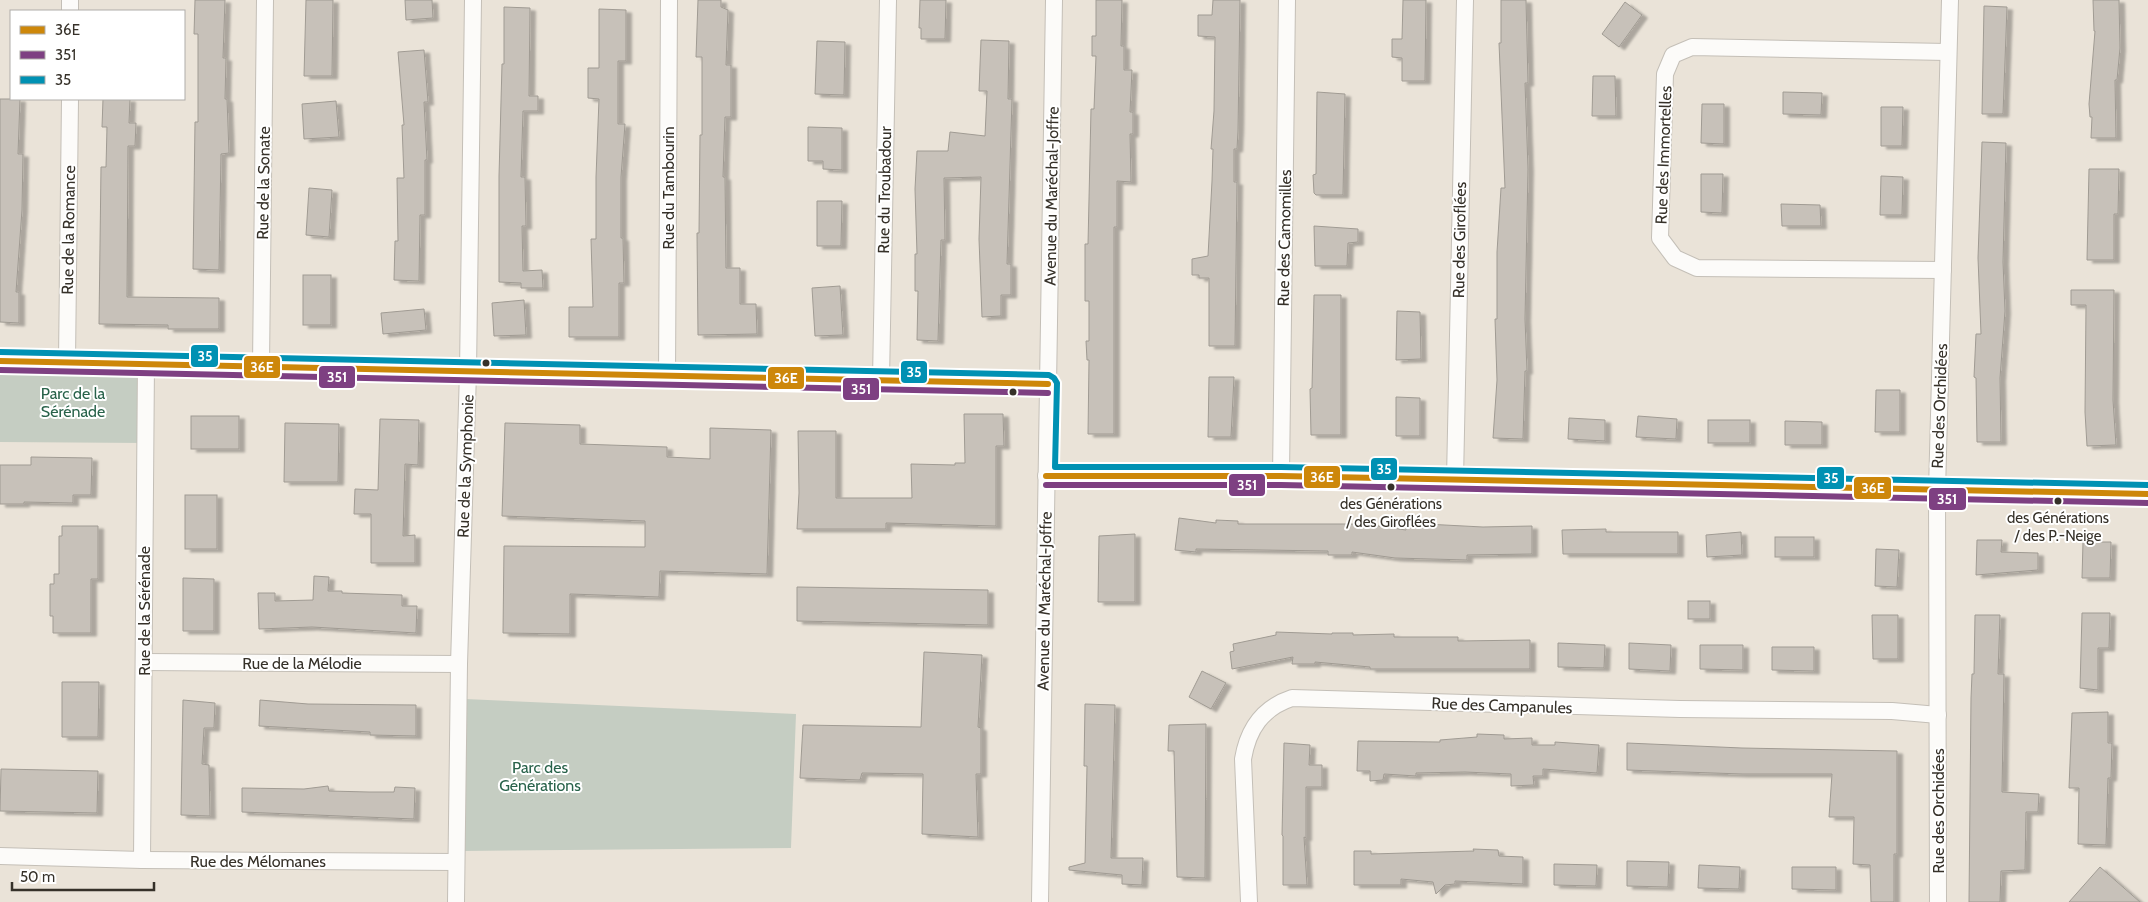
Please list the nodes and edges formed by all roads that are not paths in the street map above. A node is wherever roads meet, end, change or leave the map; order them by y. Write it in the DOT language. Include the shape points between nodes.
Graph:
graph roads {
  1 [pos="265,0"];
  2 [pos="473,0"];
  3 [pos="669,0"];
  4 [pos="888,0"];
  5 [pos="1054,0"];
  6 [pos="1287,0"];
  7 [pos="1465,0"];
  8 [pos="1950,0"];
  9 [pos="1947,52"];
  10 [pos="70,100"];
  11 [pos="1943,270"];
  12 [pos="0,361"];
  13 [pos="67,361"];
  14 [pos="146,363"];
  15 [pos="260,366"];
  16 [pos="468,372"];
  17 [pos="667,376"];
  18 [pos="881,380"];
  19 [pos="1048,384"];
  20 [pos="1046,476"];
  21 [pos="1281,476"];
  22 [pos="1455,479"];
  23 [pos="1937,491"];
  24 [pos="2148,494"];
  25 [pos="144,662"];
  26 [pos="459,664"];
  27 [pos="1938,715"];
  28 [pos="0,856"];
  29 [pos="142,860"];
  30 [pos="456,862"];
  31 [pos="456,902"];
  32 [pos="1040,902"];
  33 [pos="1249,902"];
  34 [pos="1938,902"];
  1 -- 15 [label="street, Rue de la Sonate"];
  2 -- 16 [label="street, Rue de la Symphonie"];
  3 -- 17 [label="street, Rue du Tambourin"];
  4 -- 18 [label="street, Rue du Troubadour"];
  5 -- 19 [label="street, Avenue du Maréchal-Joffre"];
  6 -- 21 [label="street, Rue des Camomilles"];
  7 -- 22 [label="street, Rue des Giroflées"];
  8 -- 9 [label="street, Rue des Orchidées"];
  9 -- 11 [label="street, Rue des Orchidées"];
  9 -- 11 [label="street, Rue des Immortelles" via="1692,47 1673,55 1665,74 1660,238 1674,258 1698,268"];
  10 -- 13 [label="street, Rue de la Romance"];
  11 -- 23 [label="street, Rue des Orchidées"];
  12 -- 13 [label="street"];
  13 -- 14 [label="street"];
  14 -- 15 [label="street"];
  14 -- 25 [label="street, Rue de la Sérénade"];
  15 -- 16 [label="street"];
  16 -- 17 [label="street"];
  16 -- 26 [label="street, Rue de la Symphonie"];
  17 -- 18 [label="street"];
  18 -- 19 [label="street"];
  19 -- 20 [label="street, Avenue du Maréchal-Joffre"];
  20 -- 21 [label="street"];
  20 -- 32 [label="street, Avenue du Maréchal-Joffre"];
  21 -- 22 [label="street"];
  22 -- 23 [label="street"];
  23 -- 24 [label="street"];
  23 -- 27 [label="street, Rue des Orchidées"];
  25 -- 26 [label="street, Rue de la Mélodie"];
  25 -- 29 [label="street, Rue de la Sérénade"];
  26 -- 30 [label="street, Rue de la Symphonie"];
  27 -- 33 [label="street, Rue des Campanules" via="1892,711 1660,709 1292,698 1279,702 1262,716 1245,745"];
  27 -- 34 [label="street, Rue des Orchidées"];
  28 -- 29 [label="street, Rue des Mélomanes"];
  29 -- 30 [label="street, Rue des Mélomanes"];
  30 -- 31 [label="street, Rue de la Symphonie"];
}
